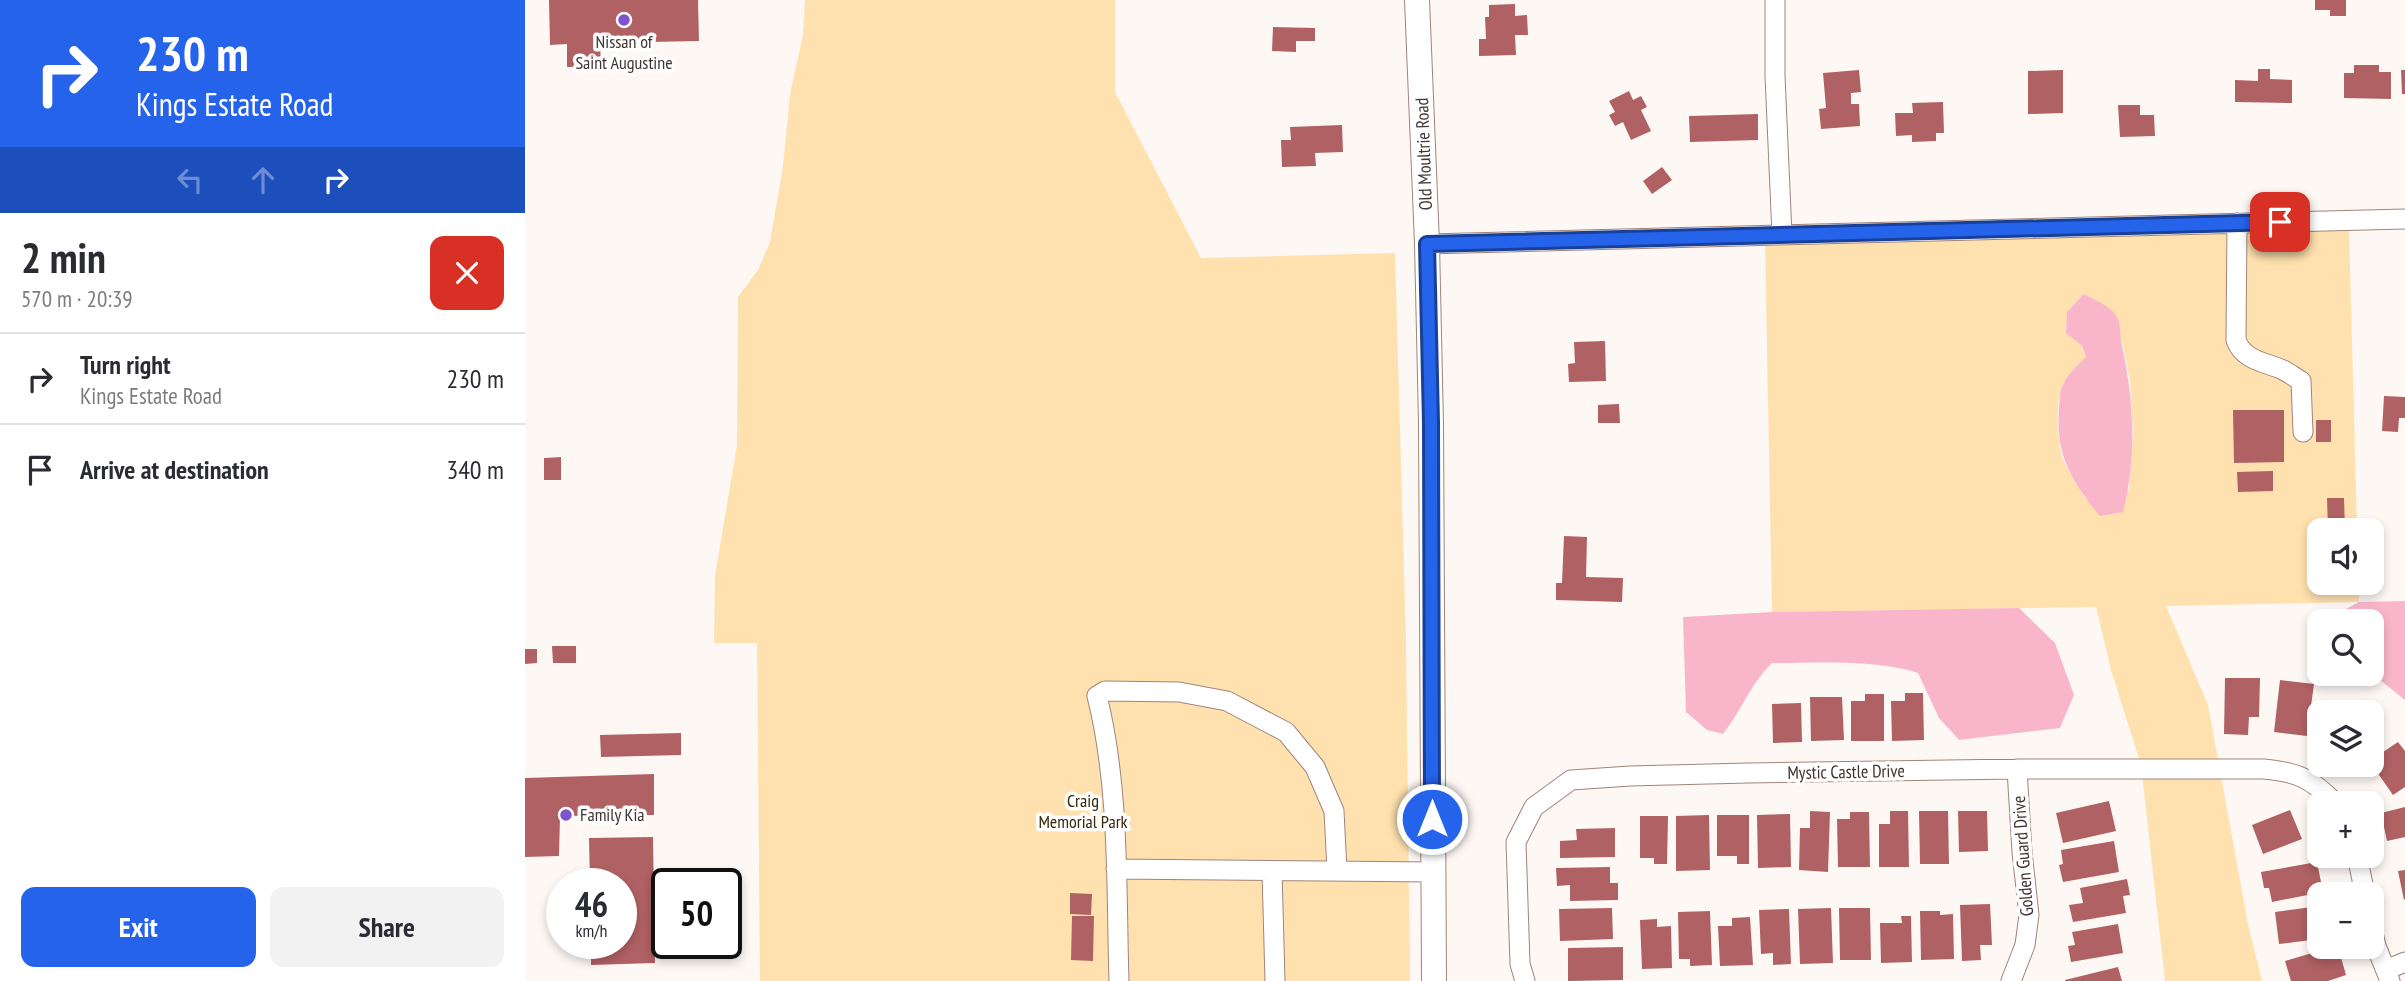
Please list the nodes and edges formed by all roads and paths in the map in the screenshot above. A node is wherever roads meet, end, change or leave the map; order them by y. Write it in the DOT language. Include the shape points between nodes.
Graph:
graph roads {
  1 [pos="1417,0"];
  2 [pos="1775,0"];
  3 [pos="2405,219"];
  4 [pos="2237,223"];
  5 [pos="1782,235"];
  6 [pos="1427,244"];
  7 [pos="2303,432"];
  8 [pos="2017,769"];
  9 [pos="2322,791"];
  10 [pos="1116,869"];
  11 [pos="1272,871"];
  12 [pos="1337,871"];
  13 [pos="1433,872"];
  14 [pos="2405,962"];
  15 [pos="2388,975"];
  16 [pos="1119,981"];
  17 [pos="1275,981"];
  18 [pos="1434,981"];
  19 [pos="1525,981"];
  20 [pos="2011,981"];
  1 -- 6 [label="main road, Old Moultrie Road"];
  2 -- 5 [label="street"];
  3 -- 4 [label="street"];
  4 -- 5 [label="street"];
  4 -- 7 [label="street" via="2239,350 2301,381"];
  5 -- 6 [label="street"];
  6 -- 13 [label="main road, Old Moultrie Road"];
  8 -- 9 [label="street, Mystic Castle Drive" via="2275,770 2302,775"];
  8 -- 19 [label="street, Mystic Castle Drive" via="1630,775 1571,780 1534,807 1516,842 1520,964"];
  8 -- 20 [label="street, Golden Guard Drive" via="2029,915 2025,945"];
  10 -- 11 [label="street"];
  10 -- 12 [label="street" via="1105,728 1097,696 1105,691 1179,692 1227,701 1286,732 1315,767 1334,811"];
  10 -- 16 [label="street"];
  11 -- 12 [label="street"];
  11 -- 17 [label="street"];
  12 -- 13 [label="street"];
  13 -- 18 [label="main road, Old Moultrie Road"];
  14 -- 15 [label="street"];
}
